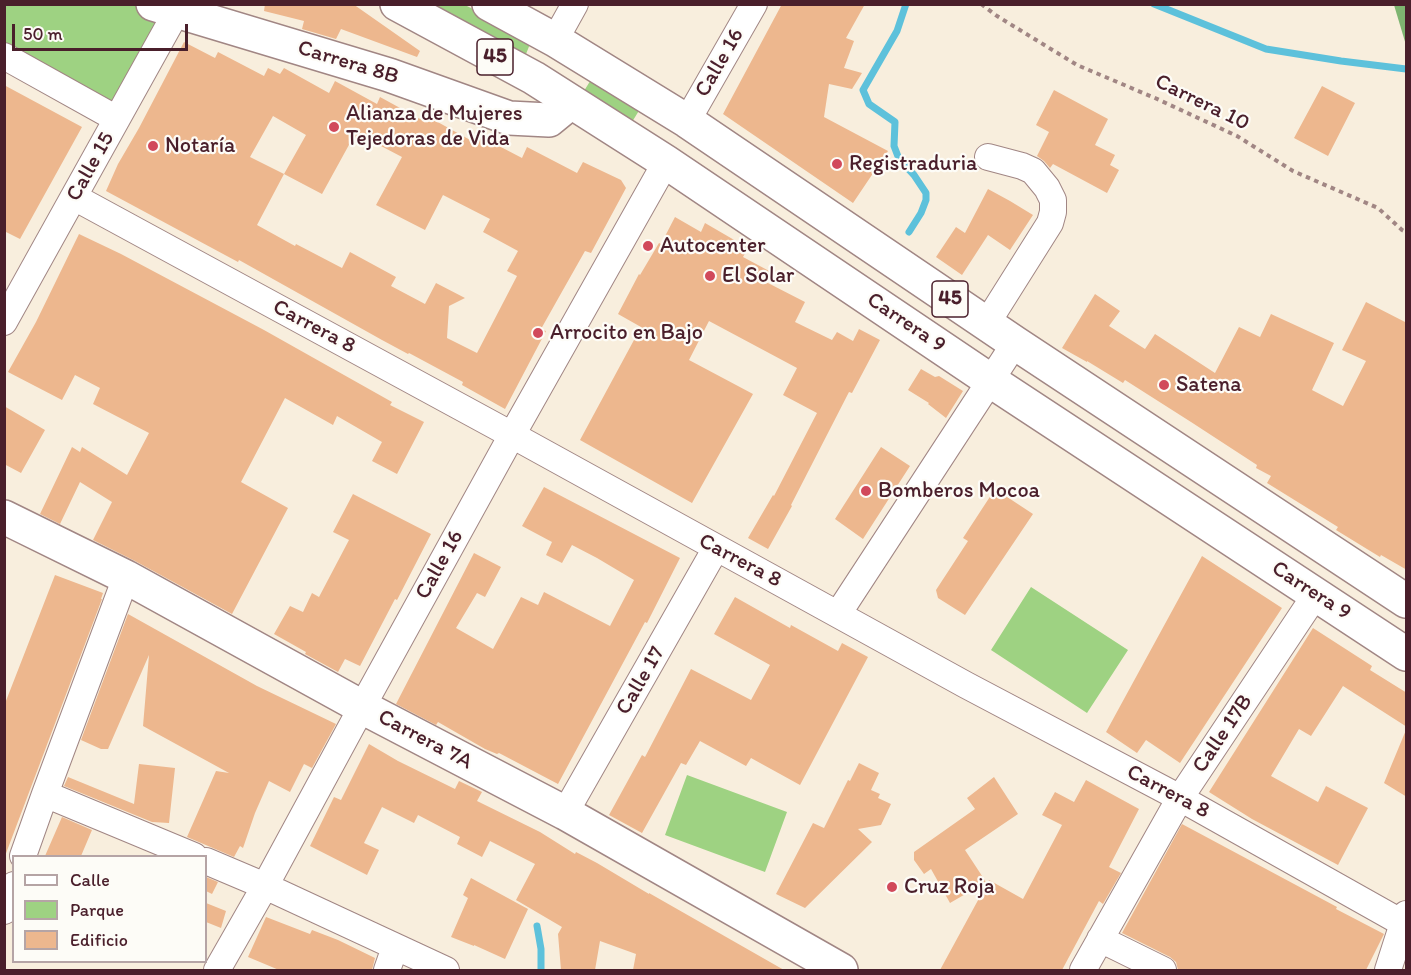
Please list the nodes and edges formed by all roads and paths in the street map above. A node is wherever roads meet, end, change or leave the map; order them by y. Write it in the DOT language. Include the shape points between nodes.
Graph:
graph roads {
  1 [pos="397,4"];
  2 [pos="489,4"];
  3 [pos="575,4"];
  4 [pos="754,4"];
  5 [pos="981,4"];
  6 [pos="165,8"];
  7 [pos="555,40"];
  8 [pos="4,56"];
  9 [pos="571,102"];
  10 [pos="117,119"];
  11 [pos="687,121"];
  12 [pos="988,157"];
  13 [pos="666,162"];
  14 [pos="74,197"];
  15 [pos="1407,232"];
  16 [pos="8,308"];
  17 [pos="987,323"];
  18 [pos="1015,343"];
  19 [pos="991,381"];
  20 [pos="512,435"];
  21 [pos="4,517"];
  22 [pos="716,548"];
  23 [pos="126,577"];
  24 [pos="1316,594"];
  25 [pos="1407,601"];
  26 [pos="838,614"];
  27 [pos="1407,654"];
  28 [pos="362,707"];
  29 [pos="45,794"];
  30 [pos="1180,798"];
  31 [pos="566,813"];
  32 [pos="23,855"];
  33 [pos="192,855"];
  34 [pos="207,861"];
  35 [pos="266,886"];
  36 [pos="12,890"];
  37 [pos="4,911"];
  38 [pos="1405,920"];
  39 [pos="1100,939"];
  40 [pos="391,959"];
  41 [pos="827,967"];
  42 [pos="217,970"];
  43 [pos="446,970"];
  44 [pos="1083,970"];
  45 [pos="1163,970"];
  46 [pos="1388,970"];
  1 -- 9 [label="main road, Carrera 9 / 45"];
  2 -- 7 [label="main road, Carrera 9 / 45"];
  3 -- 7 [label="street"];
  4 -- 11 [label="street, Calle 16"];
  5 -- 15 [label="path, Carrera 10" via="1077,65 1237,136 1293,171 1378,208"];
  6 -- 9 [label="main road, Carrera 8B" via="389,75 509,118 549,120"];
  6 -- 10 [label="street, Calle 15"];
  7 -- 11 [label="main road, Carrera 9 / 45"];
  8 -- 10 [label="street"];
  9 -- 13 [label="main road, Carrera 9 / 45"];
  10 -- 14 [label="street, Calle 15"];
  11 -- 17 [label="main road, Carrera 9 / 45"];
  12 -- 17 [label="street" via="1033,171 1053,200 1053,212 1050,223"];
  13 -- 19 [label="main road, Carrera 9 / 45"];
  13 -- 20 [label="street, Calle 16"];
  14 -- 16 [label="street, Calle 15"];
  14 -- 20 [label="street, Carrera 8"];
  17 -- 18 [label="main road, Carrera 9 / 45"];
  18 -- 19 [label="street"];
  18 -- 25 [label="main road, Carrera 9 / 45"];
  19 -- 24 [label="main road, Carrera 9 / 45"];
  19 -- 26 [label="street"];
  20 -- 22 [label="street, Carrera 8"];
  20 -- 28 [label="street, Calle 16"];
  21 -- 23 [label="main road, Carrera 7A"];
  22 -- 26 [label="street, Carrera 8"];
  22 -- 31 [label="street, Calle 17"];
  23 -- 28 [label="main road, Carrera 7A"];
  23 -- 29 [label="street"];
  24 -- 27 [label="main road, Carrera 9 / 45"];
  24 -- 30 [label="street, Calle 17B"];
  26 -- 30 [label="street, Carrera 8"];
  28 -- 31 [label="main road, Carrera 7A"];
  28 -- 35 [label="street, Calle 16"];
  29 -- 32 [label="street"];
  29 -- 33 [label="street"];
  30 -- 38 [label="street, Carrera 8"];
  30 -- 39 [label="street, Calle 17B"];
  31 -- 41 [label="main road, Carrera 7A"];
  34 -- 35 [label="street"];
  35 -- 40 [label="street"];
  35 -- 42 [label="street, Calle 16"];
  36 -- 37 [label="street"];
  38 -- 46 [label="street"];
  39 -- 44 [label="street, Calle 17B"];
  39 -- 45 [label="street"];
  40 -- 43 [label="street"];
}
